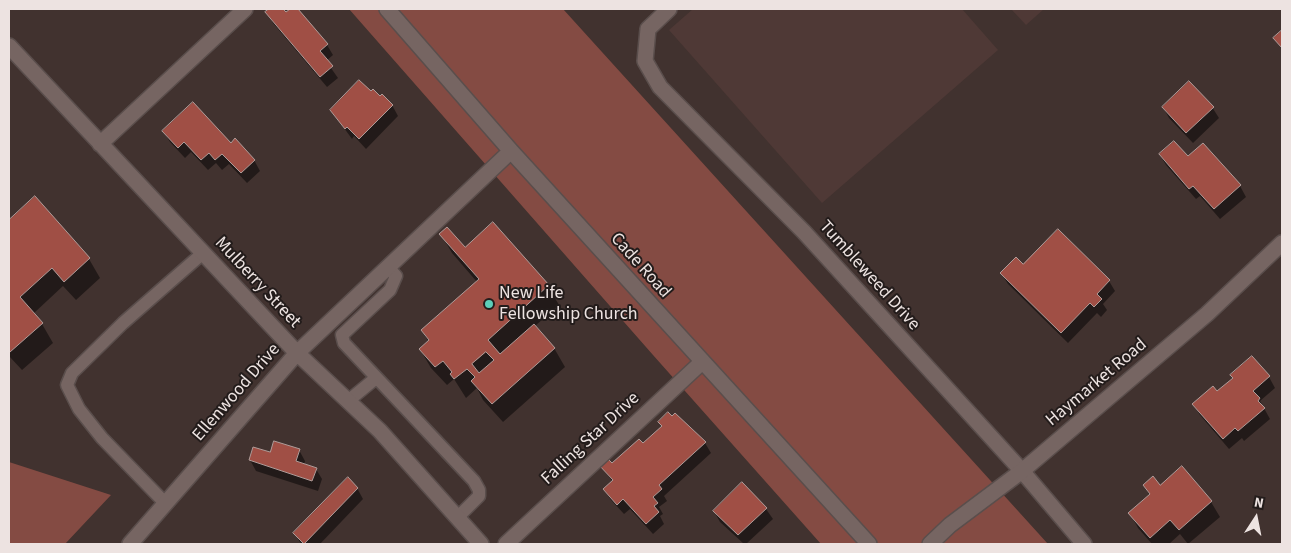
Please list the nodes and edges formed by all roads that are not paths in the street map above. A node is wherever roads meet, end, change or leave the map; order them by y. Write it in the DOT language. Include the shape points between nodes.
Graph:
graph roads {
  1 [pos="245,9"];
  2 [pos="387,9"];
  3 [pos="669,9"];
  4 [pos="9,46"];
  5 [pos="100,144"];
  6 [pos="511,151"];
  7 [pos="1282,243"];
  8 [pos="203,253"];
  9 [pos="388,267"];
  10 [pos="297,353"];
  11 [pos="702,362"];
  12 [pos="376,378"];
  13 [pos="348,401"];
  14 [pos="1022,471"];
  15 [pos="166,504"];
  16 [pos="457,518"];
  17 [pos="130,544"];
  18 [pos="481,544"];
  19 [pos="506,544"];
  20 [pos="869,544"];
  21 [pos="930,544"];
  22 [pos="1084,544"];
  1 -- 5 [label="street"];
  2 -- 6 [label="street, Cade Road"];
  3 -- 14 [label="street, Tumbleweed Drive" via="648,29 645,61 660,86 804,232"];
  4 -- 5 [label="street, Mulberry Street"];
  5 -- 8 [label="street, Mulberry Street"];
  6 -- 9 [label="street, Ellenwood Drive"];
  6 -- 11 [label="street, Cade Road"];
  7 -- 14 [label="street, Haymarket Road" via="1206,314"];
  8 -- 10 [label="street, Mulberry Street"];
  8 -- 15 [label="lane" via="123,323 72,373 67,385 79,409 102,438"];
  9 -- 10 [label="street, Ellenwood Drive"];
  9 -- 12 [label="lane" via="396,276 390,290 342,334 344,343"];
  10 -- 13 [label="street, Mulberry Street"];
  10 -- 15 [label="street, Ellenwood Drive"];
  11 -- 19 [label="street, Falling Star Drive"];
  11 -- 20 [label="street, Cade Road"];
  12 -- 13 [label="lane"];
  12 -- 16 [label="lane" via="474,481 479,496"];
  13 -- 16 [label="street, Mulberry Street" via="380,431"];
  14 -- 21 [label="street, Haymarket Road"];
  14 -- 22 [label="street, Tumbleweed Drive"];
  15 -- 17 [label="street, Ellenwood Drive"];
  16 -- 18 [label="street, Mulberry Street"];
}
